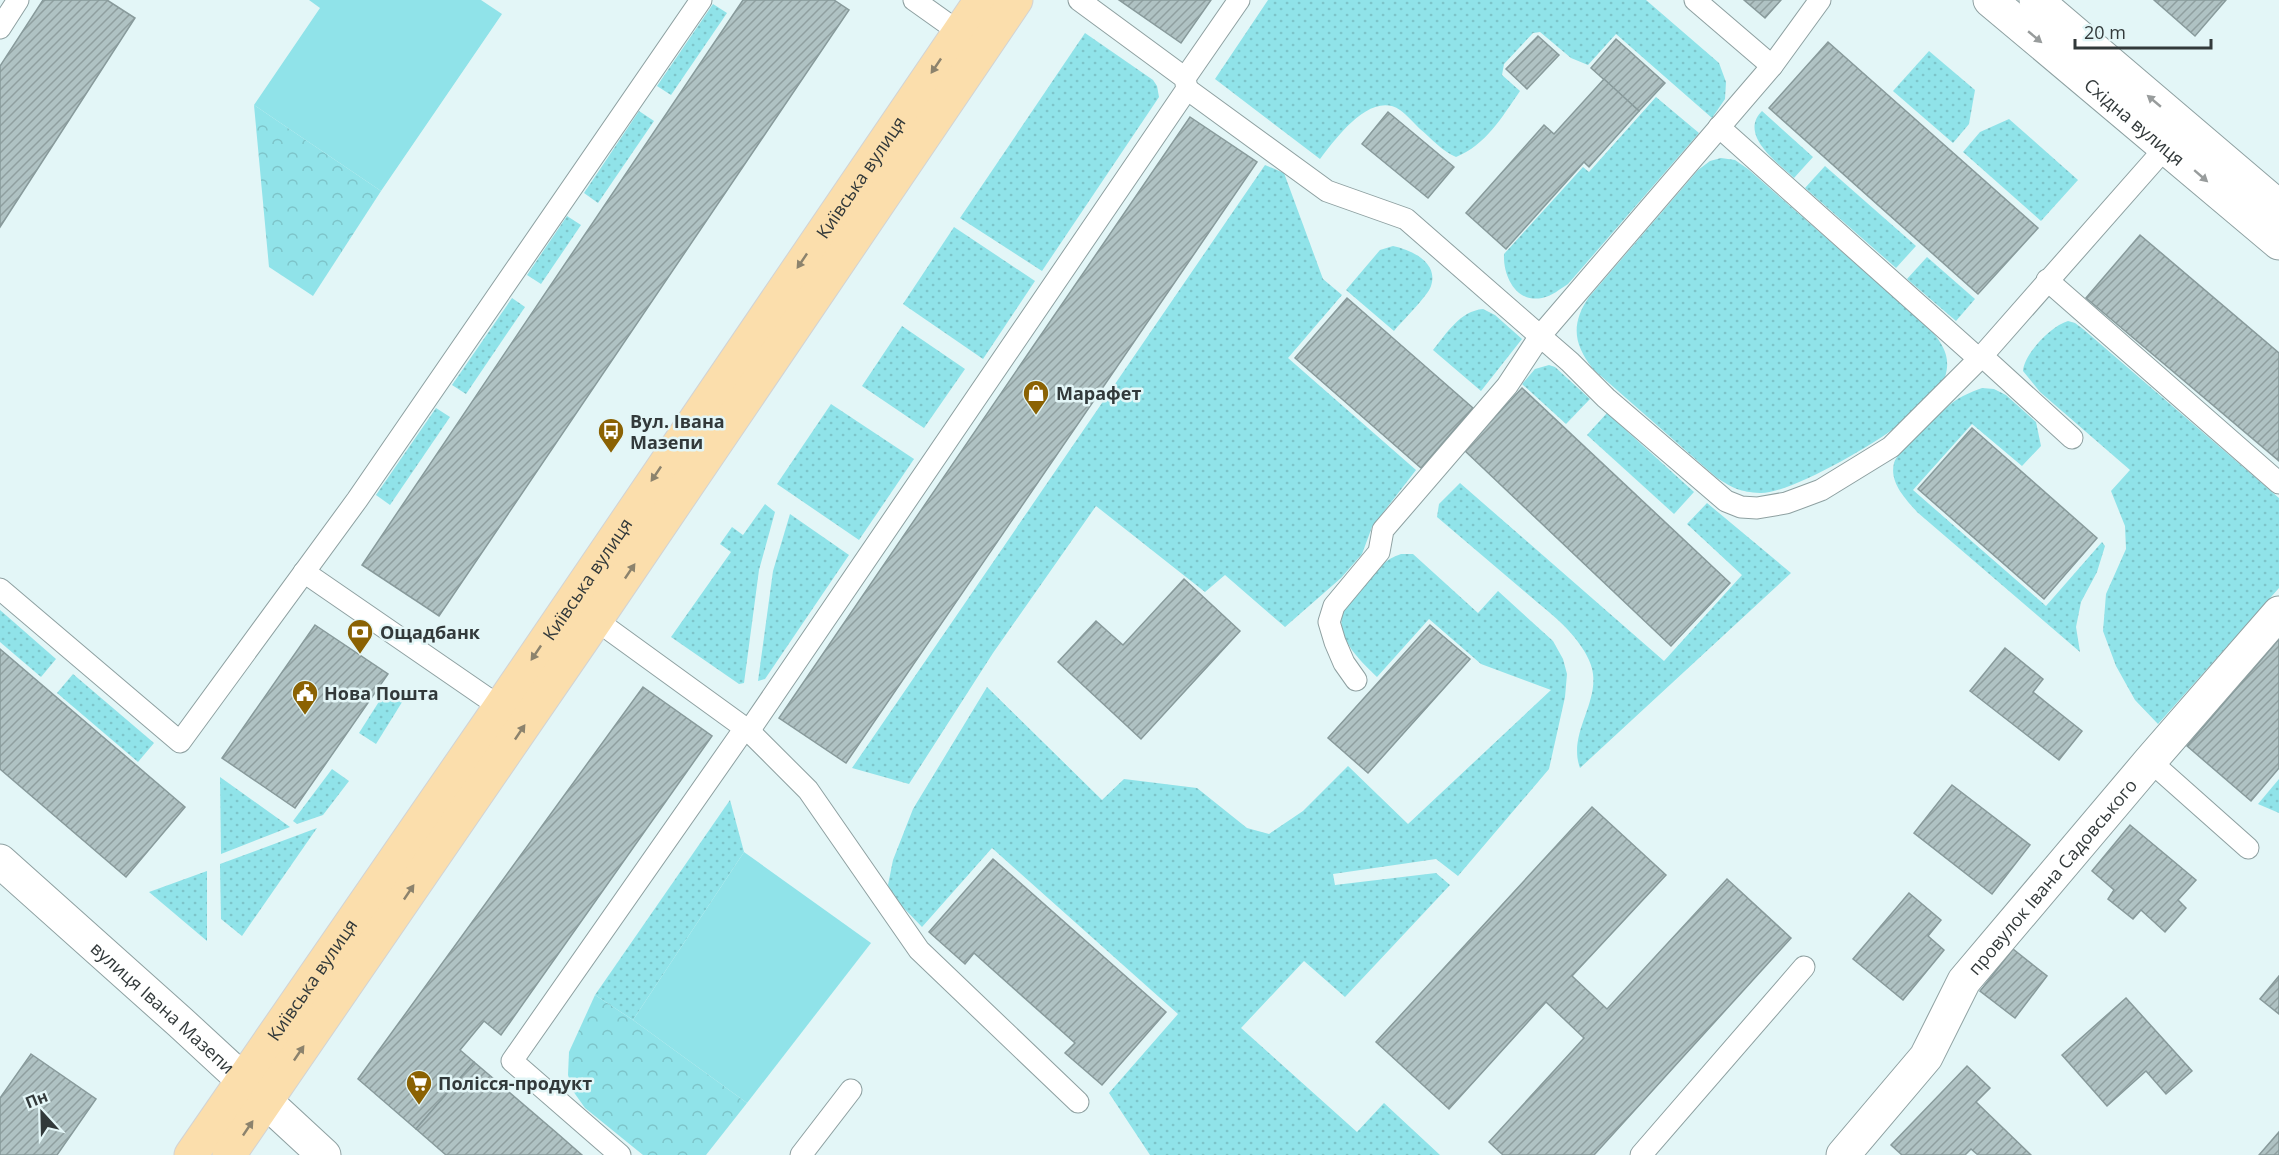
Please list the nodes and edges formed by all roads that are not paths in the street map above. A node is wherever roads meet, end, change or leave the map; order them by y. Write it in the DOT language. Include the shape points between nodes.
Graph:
graph roads {
  1 [pos="18,0"];
  2 [pos="701,0"];
  3 [pos="914,0"];
  4 [pos="981,0"];
  5 [pos="1016,0"];
  6 [pos="1079,0"];
  7 [pos="1239,0"];
  8 [pos="1695,0"];
  9 [pos="1820,0"];
  10 [pos="1990,0"];
  11 [pos="2036,0"];
  12 [pos="0,28"];
  13 [pos="959,32"];
  14 [pos="1772,66"];
  15 [pos="1186,83"];
  16 [pos="1719,127"];
  17 [pos="2176,137"];
  18 [pos="2279,207"];
  19 [pos="2279,243"];
  20 [pos="2047,280"];
  21 [pos="1539,336"];
  22 [pos="1981,357"];
  23 [pos="2072,438"];
  24 [pos="2279,483"];
  25 [pos="304,572"];
  26 [pos="0,590"];
  27 [pos="2279,613"];
  28 [pos="596,620"];
  29 [pos="1356,680"];
  30 [pos="500,707"];
  31 [pos="747,729"];
  32 [pos="2150,761"];
  33 [pos="2248,849"];
  34 [pos="0,861"];
  35 [pos="1804,968"];
  36 [pos="242,1079"];
  37 [pos="851,1090"];
  38 [pos="266,1102"];
  39 [pos="1078,1102"];
  40 [pos="191,1155"];
  41 [pos="229,1155"];
  42 [pos="324,1155"];
  43 [pos="620,1155"];
  44 [pos="801,1155"];
  45 [pos="1641,1155"];
  46 [pos="1843,1155"];
  1 -- 12 [label="lane"];
  2 -- 25 [label="lane"];
  3 -- 13 [label="lane"];
  4 -- 13 [label="main road, Київська вулиця"];
  28 -- 5 [label="main road, Київська вулиця, one-way"];
  6 -- 15 [label="lane"];
  7 -- 15 [label="lane"];
  8 -- 14 [label="lane"];
  9 -- 14 [label="lane"];
  10 -- 17 [label="street, Східна вулиця, one-way"];
  17 -- 11 [label="street, Східна вулиця, one-way"];
  13 -- 30 [label="main road, Київська вулиця, one-way"];
  14 -- 16 [label="lane"];
  15 -- 21 [label="lane" via="1327,190 1406,219"];
  15 -- 31 [label="lane"];
  16 -- 21 [label="lane"];
  16 -- 22 [label="lane"];
  17 -- 18 [label="street, Східна вулиця"];
  17 -- 19 [label="street, Східна вулиця, one-way"];
  17 -- 20 [label="lane"];
  20 -- 22 [label="lane"];
  20 -- 24 [label="lane"];
  21 -- 22 [label="lane" via="1709,488 1726,501 1757,508 1786,503 1821,490 1891,447"];
  21 -- 29 [label="lane" via="1507,386 1383,530 1379,552 1334,606 1329,622 1344,663"];
  22 -- 23 [label="lane"];
  25 -- 26 [label="lane" via="180,742"];
  25 -- 30 [label="lane"];
  27 -- 32 [label="street, провулок Івана Садовського"];
  28 -- 31 [label="lane"];
  38 -- 28 [label="main road, Київська вулиця, one-way"];
  30 -- 36 [label="main road, Київська вулиця"];
  31 -- 39 [label="lane" via="808,790 919,950"];
  31 -- 43 [label="lane" via="512,1061"];
  32 -- 33 [label="lane"];
  32 -- 46 [label="street, провулок Івана Садовського" via="1964,981 1926,1057"];
  34 -- 36 [label="street, вулиця Івана Мазепи"];
  35 -- 45 [label="lane"];
  36 -- 38 [label="street, вулиця Івана Мазепи"];
  36 -- 40 [label="main road, Київська вулиця"];
  37 -- 44 [label="lane"];
  41 -- 38 [label="main road, Київська вулиця, one-way"];
  38 -- 42 [label="street, вулиця Івана Мазепи"];
}
